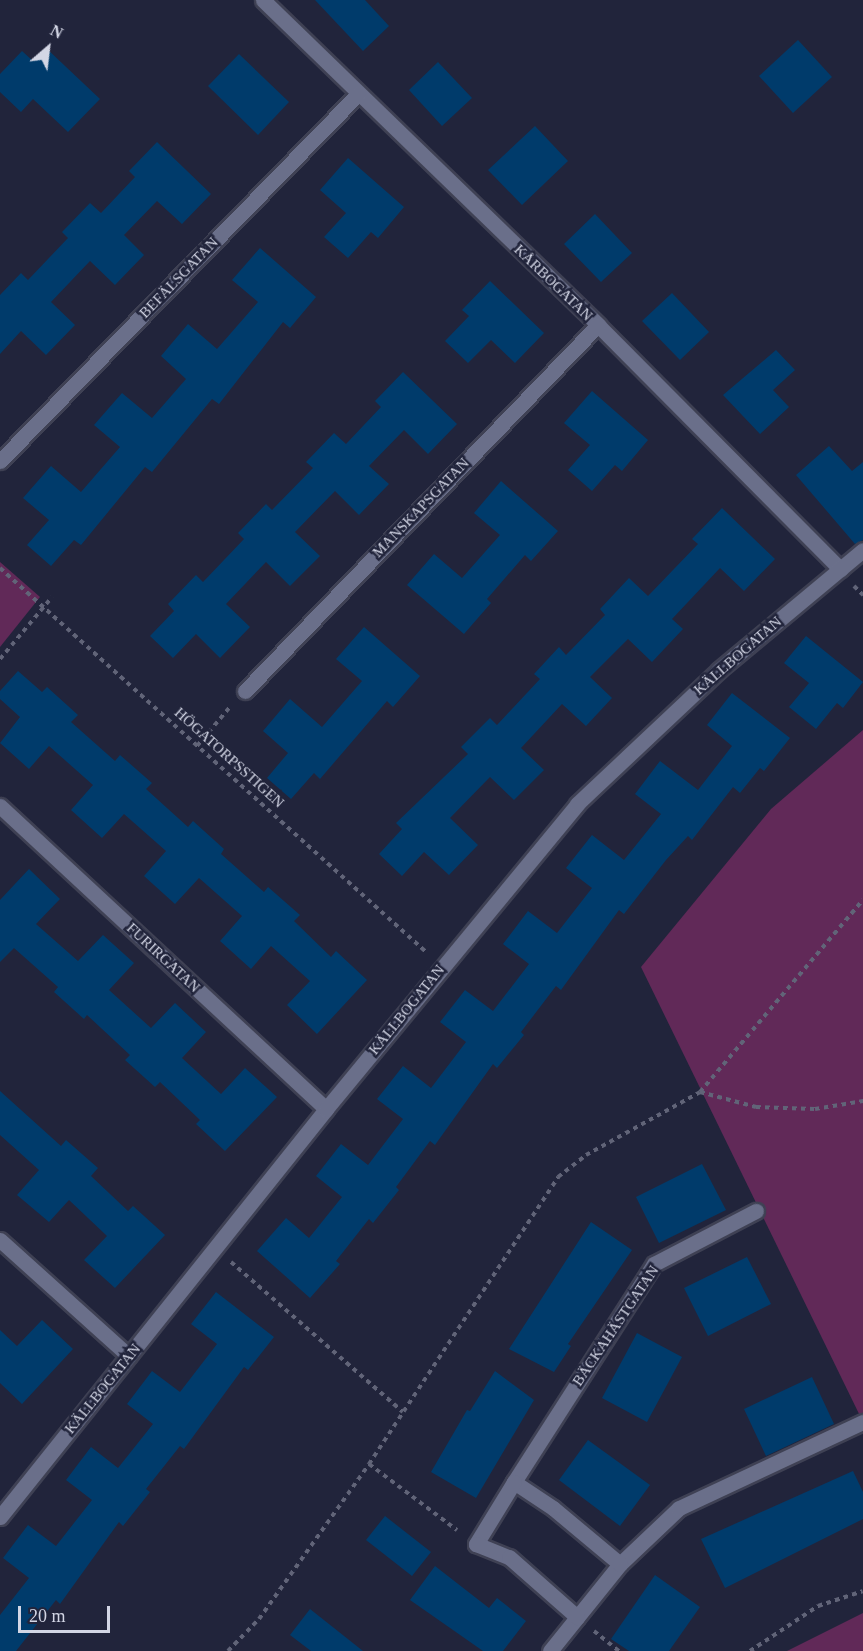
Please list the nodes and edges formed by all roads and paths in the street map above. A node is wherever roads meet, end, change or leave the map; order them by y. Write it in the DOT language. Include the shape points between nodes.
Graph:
graph roads {
  1 [pos="263,0"];
  2 [pos="358,94"];
  3 [pos="597,325"];
  4 [pos="0,461"];
  5 [pos="863,550"];
  6 [pos="0,568"];
  7 [pos="840,569"];
  8 [pos="52,597"];
  9 [pos="43,607"];
  10 [pos="0,659"];
  11 [pos="245,691"];
  12 [pos="197,746"];
  13 [pos="0,806"];
  14 [pos="863,900"];
  15 [pos="443,966"];
  16 [pos="700,1092"];
  17 [pos="863,1101"];
  18 [pos="326,1109"];
  19 [pos="756,1211"];
  20 [pos="0,1240"];
  21 [pos="215,1248"];
  22 [pos="129,1356"];
  23 [pos="403,1412"];
  24 [pos="863,1422"];
  25 [pos="369,1464"];
  26 [pos="514,1482"];
  27 [pos="0,1517"];
  28 [pos="476,1544"];
  29 [pos="620,1564"];
  30 [pos="863,1591"];
  31 [pos="577,1617"];
  32 [pos="228,1651"];
  33 [pos="550,1651"];
  34 [pos="619,1651"];
  35 [pos="750,1651"];
  1 -- 2 [label="street, KÅRBOGATAN"];
  2 -- 3 [label="street, KÅRBOGATAN"];
  2 -- 4 [label="street, BEFÄLSGATAN"];
  3 -- 7 [label="street, KÅRBOGATAN"];
  3 -- 11 [label="street, MANSKAPSGATAN"];
  5 -- 7 [label="street, KÄLLBOGATAN"];
  6 -- 9 [label="path, HÖGATORPSSTIGEN"];
  7 -- 15 [label="street, KÄLLBOGATAN" via="719,669 577,804"];
  8 -- 9 [label="path"];
  9 -- 10 [label="path"];
  9 -- 12 [label="path, HÖGATORPSSTIGEN"];
  11 -- 12 [label="path"];
  12 -- 15 [label="path, HÖGATORPSSTIGEN"];
  13 -- 18 [label="street, FURIRGATAN"];
  14 -- 16 [label="path"];
  15 -- 18 [label="street, KÄLLBOGATAN"];
  16 -- 17 [label="path" via="756,1107 815,1109"];
  16 -- 23 [label="path" via="586,1155 558,1176"];
  18 -- 21 [label="street, KÄLLBOGATAN"];
  19 -- 26 [label="street, BÄCKAHÄSTGATAN" via="654,1264"];
  20 -- 22 [label="street"];
  21 -- 22 [label="street, KÄLLBOGATAN"];
  21 -- 23 [label="path"];
  22 -- 27 [label="street, KÄLLBOGATAN"];
  23 -- 25 [label="path"];
  24 -- 29 [label="street" via="679,1508"];
  25 -- 28 [label="path"];
  25 -- 32 [label="path" via="259,1619"];
  26 -- 28 [label="street, BÄCKAHÄSTGATAN"];
  26 -- 29 [label="street" via="554,1508"];
  28 -- 31 [label="street" via="509,1557"];
  29 -- 31 [label="street"];
  30 -- 35 [label="path" via="818,1606"];
  31 -- 33 [label="street"];
  31 -- 34 [label="path"];
}
